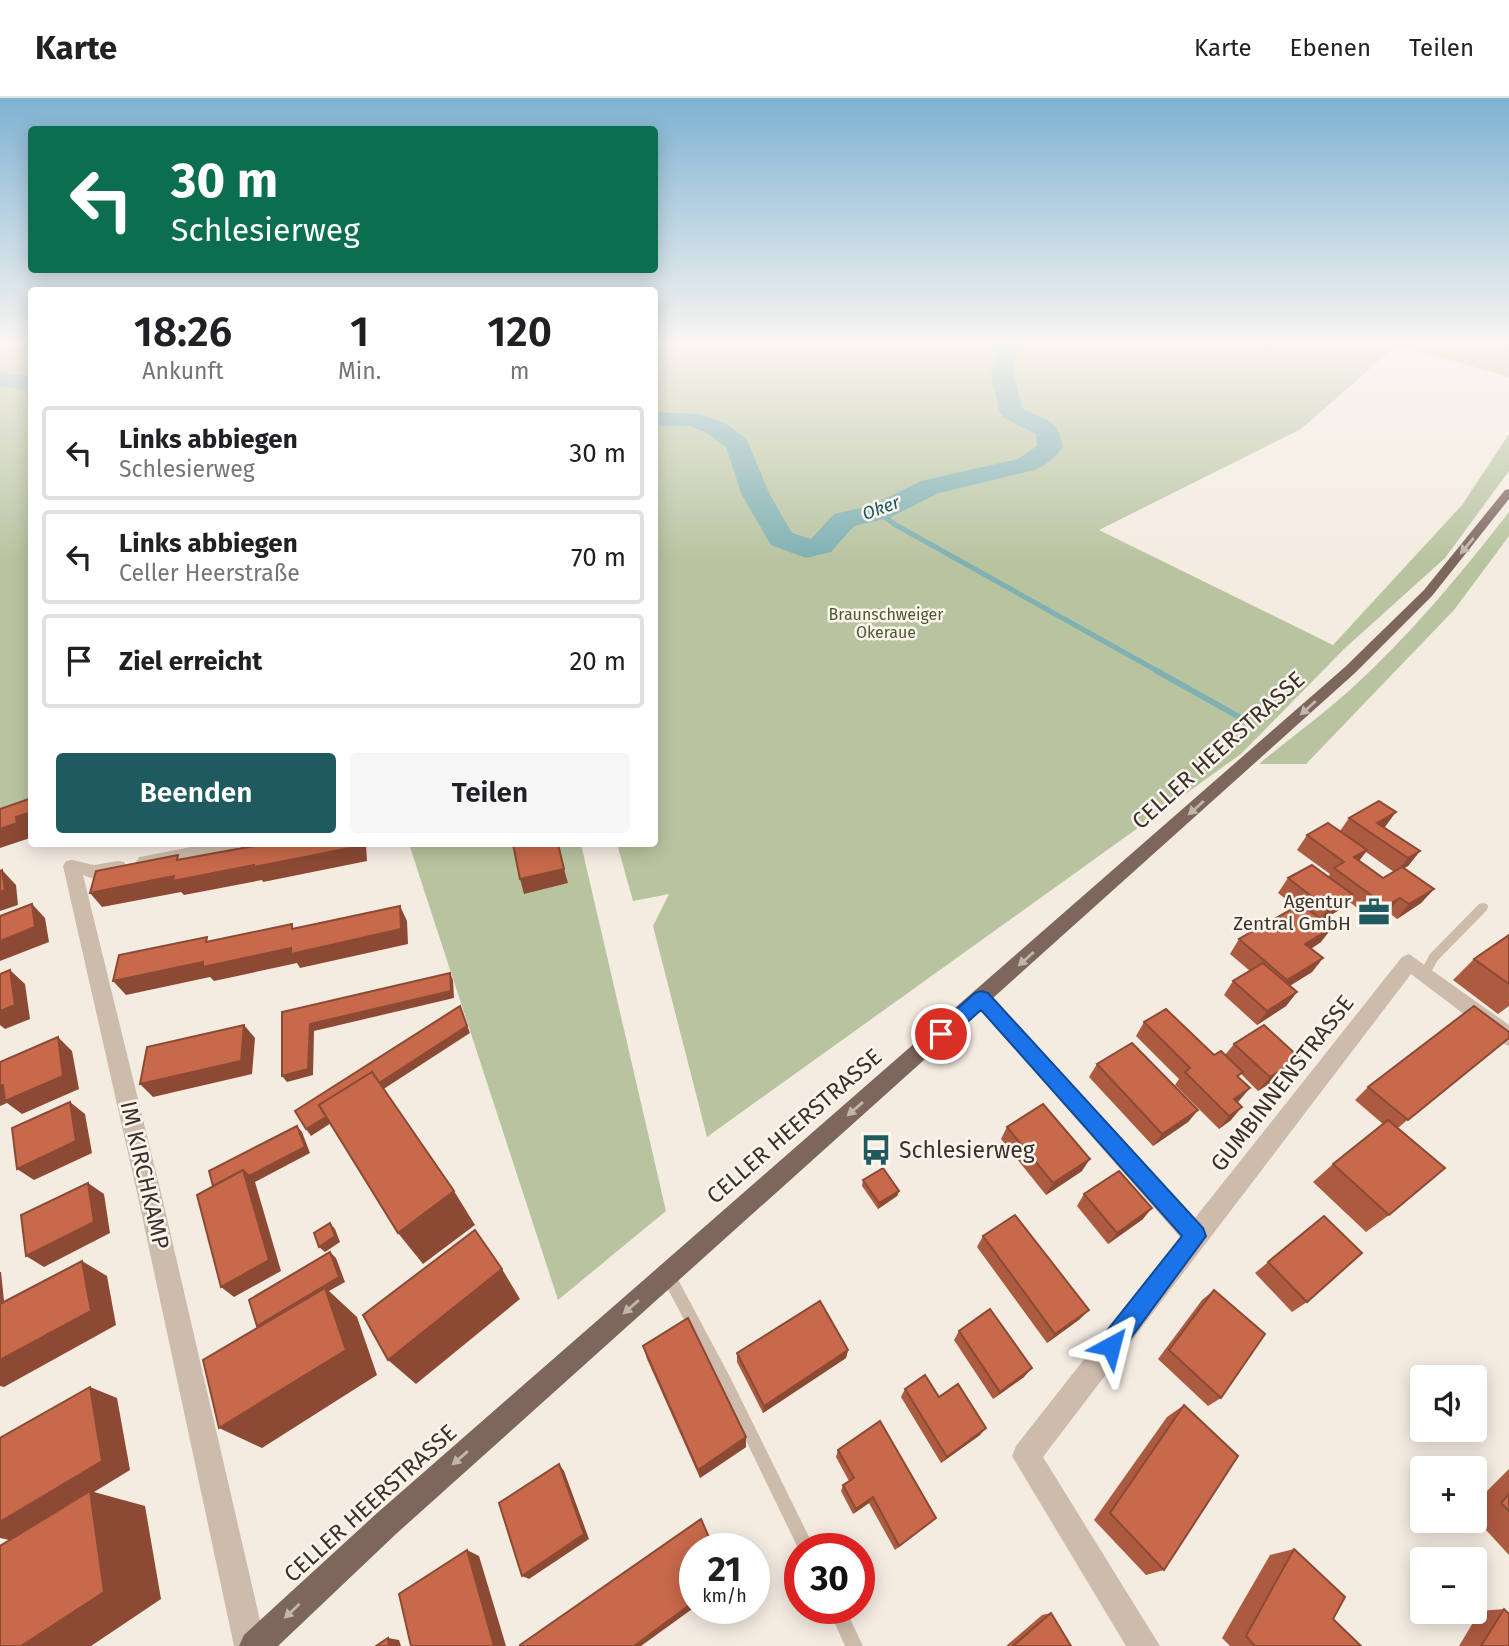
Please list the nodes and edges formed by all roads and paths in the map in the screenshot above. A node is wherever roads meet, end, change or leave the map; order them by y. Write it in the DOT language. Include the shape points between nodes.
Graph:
graph roads {
  1 [pos="1509,492"];
  2 [pos="219,847"];
  3 [pos="1483,907"];
  4 [pos="1417,968"];
  5 [pos="981,999"];
  6 [pos="1509,1037"];
  7 [pos="1196,1236"];
  8 [pos="668,1274"];
  9 [pos="799,1533"];
  10 [pos="844,1624"];
  11 [pos="253,1646"];
  12 [pos="854,1646"];
  13 [pos="1144,1646"];
  1 -- 5 [label="main road, CELLER HEERSTRASSE, one-way" via="1428,593 1391,630"];
  2 -- 11 [label="street, IM KIRCHKAMP" via="94,872 72,866"];
  3 -- 4 [label="lane"];
  4 -- 6 [label="street"];
  4 -- 7 [label="street, GUMBINNENSTRASSE"];
  5 -- 7 [label="street"];
  5 -- 8 [label="main road, CELLER HEERSTRASSE, one-way"];
  7 -- 13 [label="street" via="1026,1456"];
  8 -- 9 [label="lane"];
  8 -- 11 [label="main road, CELLER HEERSTRASSE, one-way"];
  10 -- 12 [label="lane"];
}
